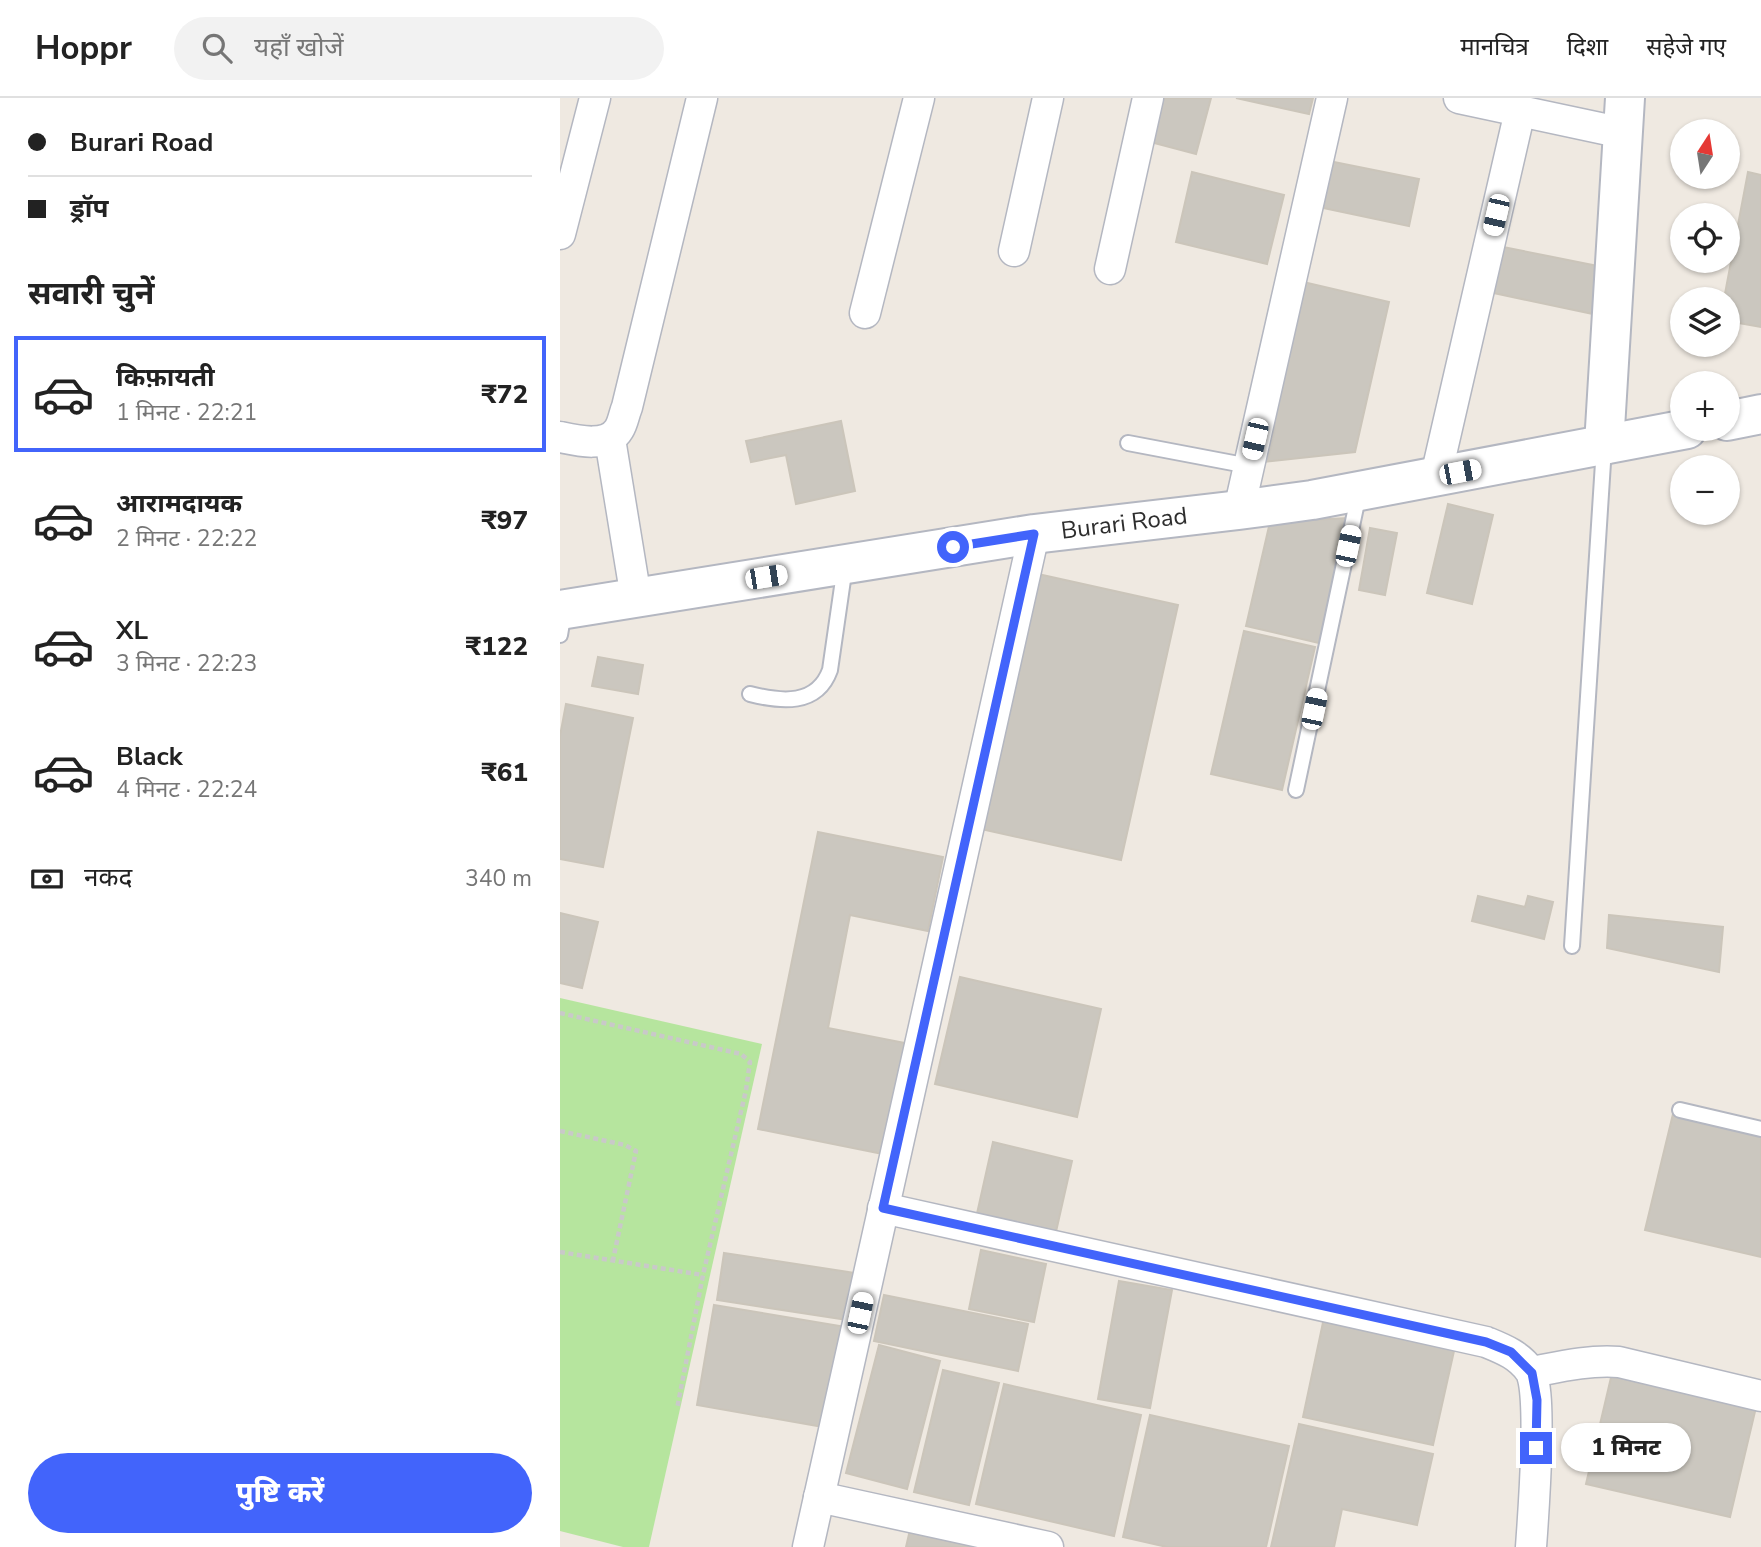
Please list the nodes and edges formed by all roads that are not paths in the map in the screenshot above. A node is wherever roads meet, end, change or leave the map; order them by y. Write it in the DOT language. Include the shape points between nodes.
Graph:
graph roads {
  1 [pos="595,98"];
  2 [pos="702,98"];
  3 [pos="919,98"];
  4 [pos="1048,98"];
  5 [pos="1147,98"];
  6 [pos="1332,98"];
  7 [pos="1459,98"];
  8 [pos="1520,111"];
  9 [pos="1624,115"];
  10 [pos="560,234"];
  11 [pos="1014,251"];
  12 [pos="1111,269"];
  13 [pos="865,313"];
  14 [pos="1761,414"];
  15 [pos="1740,418"];
  16 [pos="1670,432"];
  17 [pos="560,437"];
  18 [pos="610,439"];
  19 [pos="1128,443"];
  20 [pos="1604,445"];
  21 [pos="1249,466"];
  22 [pos="1436,477"];
  23 [pos="1359,491"];
  24 [pos="1239,510"];
  25 [pos="1034,534"];
  26 [pos="845,564"];
  27 [pos="636,598"];
  28 [pos="562,618"];
  29 [pos="750,694"];
  30 [pos="1296,790"];
  31 [pos="1572,946"];
  32 [pos="1680,1110"];
  33 [pos="1761,1129"];
  34 [pos="883,1208"];
  35 [pos="1532,1373"];
  36 [pos="1761,1396"];
  37 [pos="819,1497"];
  38 [pos="808,1547"];
  39 [pos="1048,1547"];
  40 [pos="1531,1547"];
  1 -- 10 [label="street"];
  2 -- 18 [label="street" via="627,407 619,430"];
  3 -- 13 [label="street"];
  4 -- 11 [label="street"];
  5 -- 12 [label="street"];
  6 -- 21 [label="street"];
  7 -- 8 [label="street"];
  8 -- 9 [label="street"];
  8 -- 22 [label="street"];
  9 -- 20 [label="main road"];
  14 -- 15 [label="main road"];
  16 -- 20 [label="main road, Burari Road"];
  17 -- 18 [label="street" via="594,442"];
  18 -- 27 [label="street"];
  19 -- 21 [label="lane"];
  20 -- 22 [label="main road, Burari Road"];
  20 -- 31 [label="lane"];
  21 -- 24 [label="street"];
  22 -- 23 [label="main road, Burari Road"];
  23 -- 24 [label="main road, Burari Road"];
  23 -- 30 [label="lane"];
  24 -- 25 [label="main road, Burari Road"];
  25 -- 26 [label="main road, Burari Road"];
  25 -- 34 [label="street"];
  26 -- 27 [label="main road, Burari Road"];
  26 -- 29 [label="lane" via="830,670 821,688 792,699"];
  27 -- 28 [label="main road, Burari Road"];
  32 -- 33 [label="lane"];
  34 -- 35 [label="street" via="1486,1342 1511,1352"];
  34 -- 37 [label="street"];
  35 -- 36 [label="street" via="1583,1362 1619,1362"];
  35 -- 40 [label="street" via="1537,1400"];
  37 -- 38 [label="street"];
  37 -- 39 [label="street"];
}
